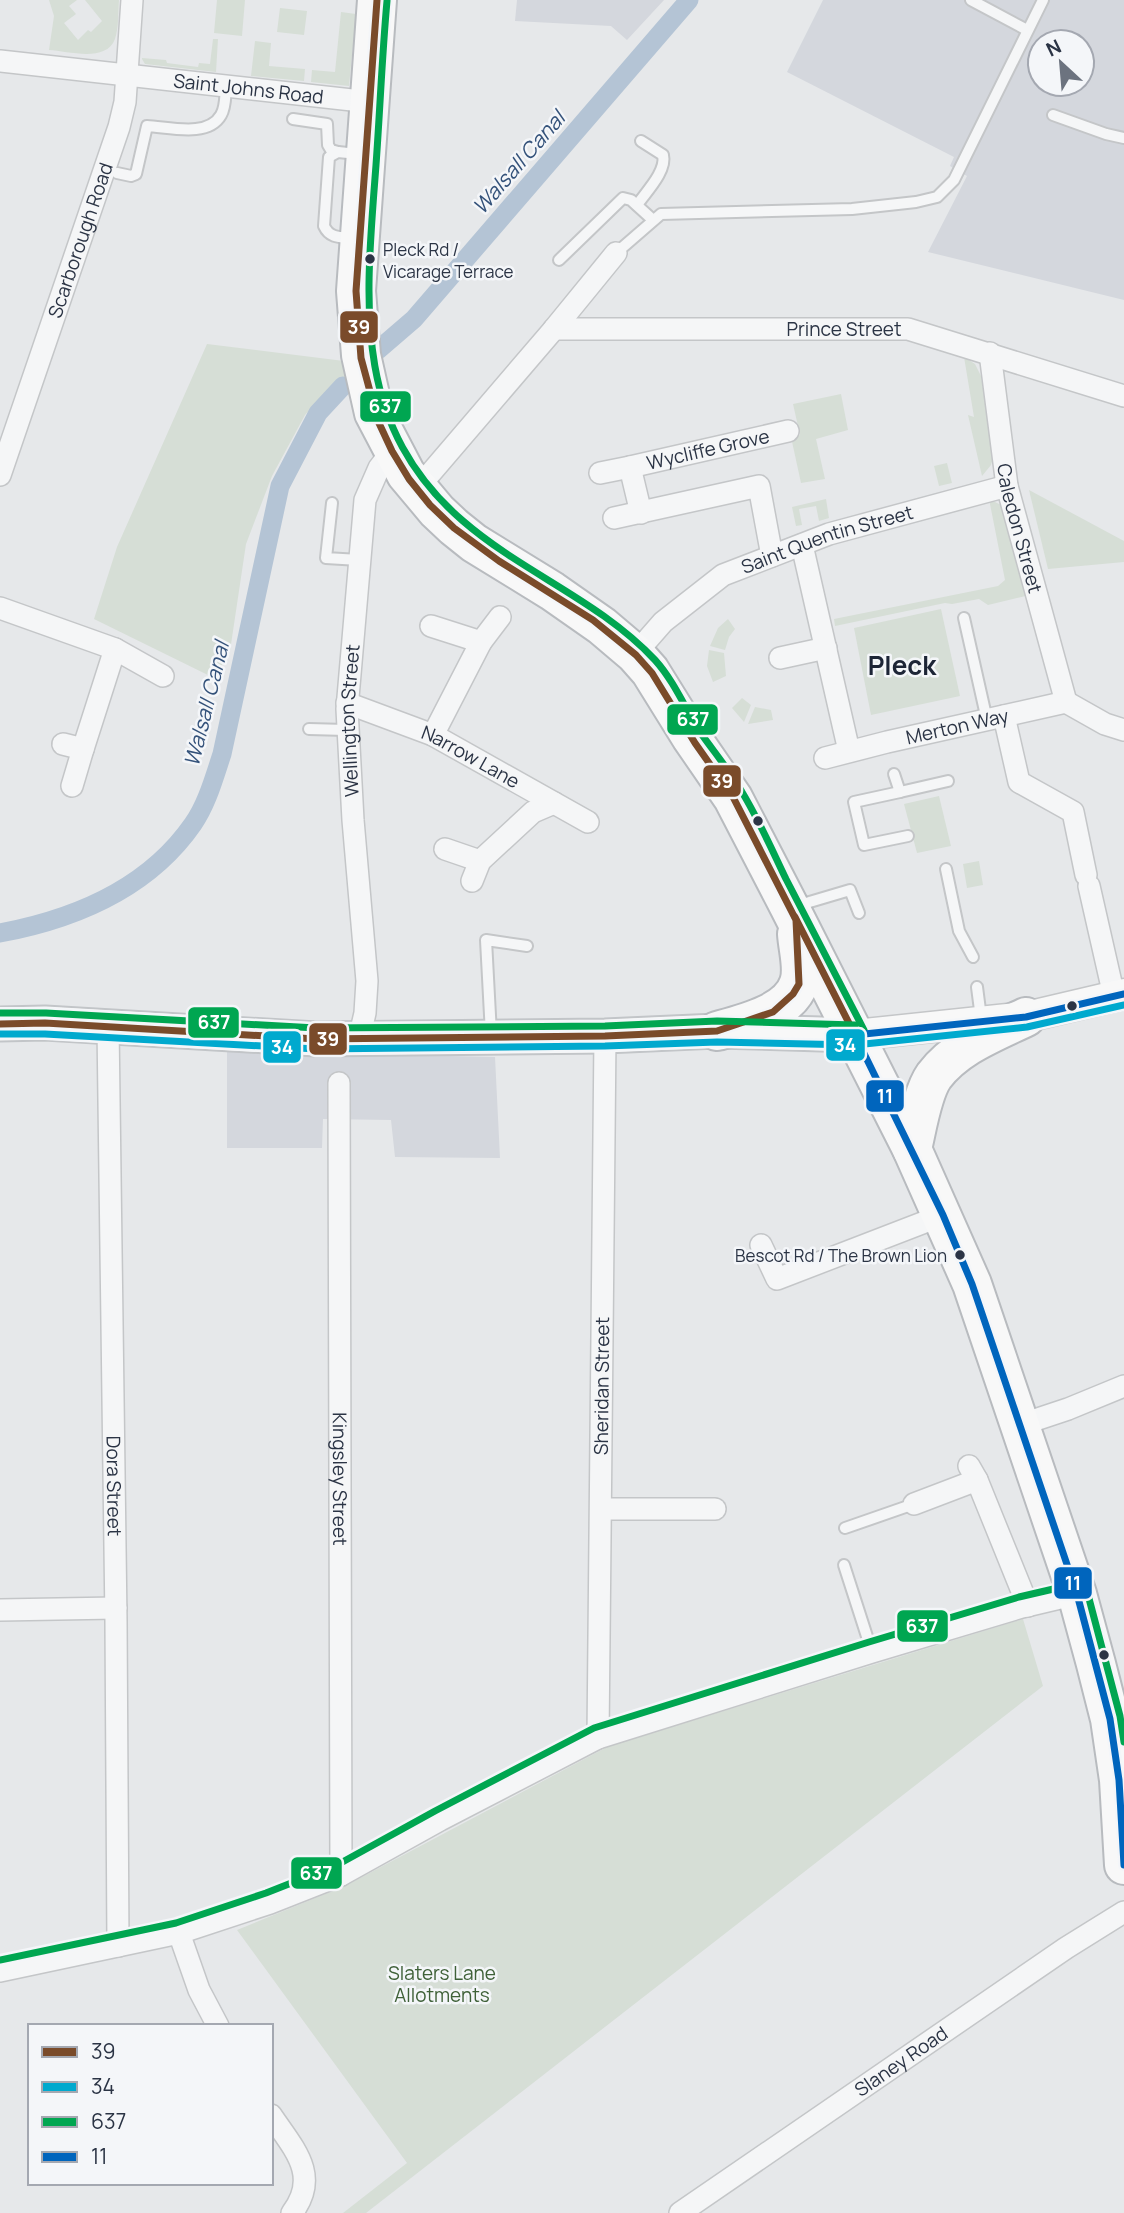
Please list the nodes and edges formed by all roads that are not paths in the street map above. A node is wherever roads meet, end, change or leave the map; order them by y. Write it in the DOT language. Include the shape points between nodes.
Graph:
graph roads {
  1 [pos="132,0"];
  2 [pos="377,0"];
  3 [pos="971,0"];
  4 [pos="1043,0"];
  5 [pos="1028,28"];
  6 [pos="1026,29"];
  7 [pos="1026,32"];
  8 [pos="0,61"];
  9 [pos="128,74"];
  10 [pos="222,82"];
  11 [pos="370,102"];
  12 [pos="1053,115"];
  13 [pos="293,119"];
  14 [pos="1124,138"];
  15 [pos="641,141"];
  16 [pos="352,153"];
  17 [pos="117,173"];
  18 [pos="637,205"];
  19 [pos="653,220"];
  20 [pos="615,253"];
  21 [pos="559,260"];
  22 [pos="554,329"];
  23 [pos="990,353"];
  24 [pos="1124,396"];
  25 [pos="788,431"];
  26 [pos="392,451"];
  27 [pos="630,467"];
  28 [pos="600,473"];
  29 [pos="0,475"];
  30 [pos="1007,486"];
  31 [pos="417,489"];
  32 [pos="332,503"];
  33 [pos="641,513"];
  34 [pos="614,518"];
  35 [pos="802,545"];
  36 [pos="772,556"];
  37 [pos="359,560"];
  38 [pos="0,608"];
  39 [pos="500,617"];
  40 [pos="964,618"];
  41 [pos="431,626"];
  42 [pos="481,642"];
  43 [pos="826,648"];
  44 [pos="115,649"];
  45 [pos="635,654"];
  46 [pos="780,658"];
  47 [pos="163,676"];
  48 [pos="1066,702"];
  49 [pos="347,704"];
  50 [pos="995,718"];
  51 [pos="309,729"];
  52 [pos="346,730"];
  53 [pos="1124,730"];
  54 [pos="433,735"];
  55 [pos="849,751"];
  56 [pos="825,758"];
  57 [pos="894,774"];
  58 [pos="948,781"];
  59 [pos="72,786"];
  60 [pos="900,792"];
  61 [pos="554,803"];
  62 [pos="588,822"];
  63 [pos="908,836"];
  64 [pos="445,849"];
  65 [pos="480,861"];
  66 [pos="946,869"];
  67 [pos="472,881"];
  68 [pos="859,913"];
  69 [pos="793,914"];
  70 [pos="527,946"];
  71 [pos="974,957"];
  72 [pos="977,987"];
  73 [pos="1119,995"];
  74 [pos="1026,1017"];
  75 [pos="982,1021"];
  76 [pos="0,1024"];
  77 [pos="108,1026"];
  78 [pos="717,1031"];
  79 [pos="855,1035"];
  80 [pos="605,1036"];
  81 [pos="491,1037"];
  82 [pos="359,1039"];
  83 [pos="339,1083"];
  84 [pos="912,1150"];
  85 [pos="943,1215"];
  86 [pos="761,1245"];
  87 [pos="1124,1387"];
  88 [pos="1020,1425"];
  89 [pos="914,1504"];
  90 [pos="601,1509"];
  91 [pos="715,1509"];
  92 [pos="845,1528"];
  93 [pos="844,1565"];
  94 [pos="1077,1594"];
  95 [pos="1028,1606"];
  96 [pos="116,1608"];
  97 [pos="0,1610"];
  98 [pos="872,1652"];
  99 [pos="598,1738"];
  100 [pos="1124,1865"];
  101 [pos="341,1875"];
  102 [pos="1124,1912"];
  103 [pos="179,1933"];
  104 [pos="117,1946"];
  105 [pos="0,1971"];
  106 [pos="217,2024"];
  107 [pos="273,2118"];
  108 [pos="292,2213"];
  109 [pos="680,2213"];
  1 -- 9 [label="street, Scarborough Road"];
  2 -- 11 [label="highway"];
  3 -- 6 [label="lane"];
  4 -- 5 [label="lane"];
  7 -- 19 [label="lane" via="954,180 937,197 852,209 661,214"];
  8 -- 9 [label="street, Saint Johns Road"];
  9 -- 10 [label="street, Saint Johns Road"];
  9 -- 29 [label="street, Scarborough Road" via="105,189"];
  10 -- 11 [label="street, Saint Johns Road"];
  10 -- 17 [label="lane" via="224,107 215,123 195,129 146,126 136,174"];
  11 -- 16 [label="highway"];
  12 -- 14 [label="lane"];
  13 -- 16 [label="lane" via="327,124 331,150"];
  15 -- 18 [label="lane" via="663,155 664,161"];
  16 -- 26 [label="highway" via="360,239 352,290 360,355 374,413"];
  18 -- 19 [label="lane"];
  18 -- 21 [label="lane" via="624,198 619,201"];
  19 -- 20 [label="lane"];
  20 -- 22 [label="street"];
  22 -- 23 [label="street, Prince Street" via="908,329"];
  22 -- 31 [label="street"];
  23 -- 24 [label="street, Prince Street"];
  23 -- 30 [label="street, Caledon Street"];
  25 -- 27 [label="street, Wycliffe Grove"];
  26 -- 31 [label="highway"];
  26 -- 37 [label="street, Wellington Street" via="365,500"];
  27 -- 28 [label="street, Wycliffe Grove"];
  27 -- 33 [label="street, Wycliffe Grove"];
  30 -- 35 [label="street, Saint Quentin Street"];
  30 -- 48 [label="street, Caledon Street"];
  31 -- 45 [label="highway" via="474,543 552,591"];
  32 -- 37 [label="lane" via="326,558"];
  33 -- 34 [label="street"];
  33 -- 36 [label="street" via="759,486"];
  35 -- 36 [label="street, Saint Quentin Street"];
  35 -- 43 [label="street"];
  36 -- 45 [label="street, Saint Quentin Street" via="723,575 663,622"];
  37 -- 49 [label="street, Wellington Street"];
  38 -- 44 [label="street"];
  39 -- 42 [label="street"];
  40 -- 50 [label="lane"];
  41 -- 42 [label="street"];
  42 -- 54 [label="street"];
  43 -- 46 [label="street"];
  43 -- 55 [label="street"];
  44 -- 47 [label="street"];
  44 -- 59 [label="street" via="73,746"];
  45 -- 69 [label="highway" via="662,687 733,797"];
  48 -- 50 [label="street, Merton Way"];
  48 -- 53 [label="street"];
  49 -- 52 [label="street, Wellington Street"];
  49 -- 54 [label="street, Narrow Lane"];
  50 -- 55 [label="street, Merton Way" via="888,747"];
  50 -- 73 [label="street" via="1019,782 1073,812"];
  51 -- 52 [label="lane"];
  52 -- 82 [label="street, Wellington Street" via="368,981"];
  54 -- 61 [label="street, Narrow Lane"];
  55 -- 56 [label="street, Merton Way"];
  57 -- 60 [label="lane"];
  58 -- 60 [label="lane"];
  60 -- 63 [label="lane" via="854,802 864,845"];
  61 -- 62 [label="street, Narrow Lane"];
  61 -- 65 [label="street" via="533,812"];
  64 -- 65 [label="street"];
  65 -- 67 [label="street"];
  66 -- 71 [label="lane" via="959,931"];
  68 -- 69 [label="lane" via="850,890"];
  69 -- 78 [label="highway" via="800,975 793,994 773,1012"];
  69 -- 79 [label="highway"];
  70 -- 81 [label="lane" via="486,940"];
  72 -- 75 [label="lane"];
  73 -- 74 [label="street"];
  74 -- 75 [label="street"];
  74 -- 84 [label="highway" via="962,1048 933,1077"];
  75 -- 79 [label="street"];
  76 -- 77 [label="main road"];
  77 -- 82 [label="main road"];
  77 -- 96 [label="street, Dora Street"];
  78 -- 79 [label="main road"];
  78 -- 80 [label="main road"];
  79 -- 84 [label="highway"];
  80 -- 81 [label="main road"];
  80 -- 90 [label="street, Sheridan Street"];
  81 -- 82 [label="main road"];
  83 -- 101 [label="street, Kingsley Street"];
  84 -- 85 [label="highway"];
  85 -- 86 [label="street" via="777,1279"];
  85 -- 88 [label="highway"];
  87 -- 88 [label="street"];
  88 -- 94 [label="highway"];
  89 -- 92 [label="lane"];
  89 -- 95 [label="street" via="973,1473"];
  90 -- 91 [label="street" via="658,1500"];
  90 -- 99 [label="street, Sheridan Street"];
  93 -- 98 [label="lane"];
  94 -- 95 [label="street"];
  94 -- 100 [label="highway" via="1110,1719"];
  95 -- 98 [label="street"];
  96 -- 97 [label="street"];
  96 -- 104 [label="street, Dora Street"];
  98 -- 99 [label="street"];
  99 -- 101 [label="street"];
  101 -- 103 [label="street"];
  102 -- 109 [label="street, Slaney Road"];
  103 -- 104 [label="street"];
  103 -- 106 [label="street"];
  104 -- 105 [label="street"];
  107 -- 108 [label="street" via="305,2175 302,2200"];
}
